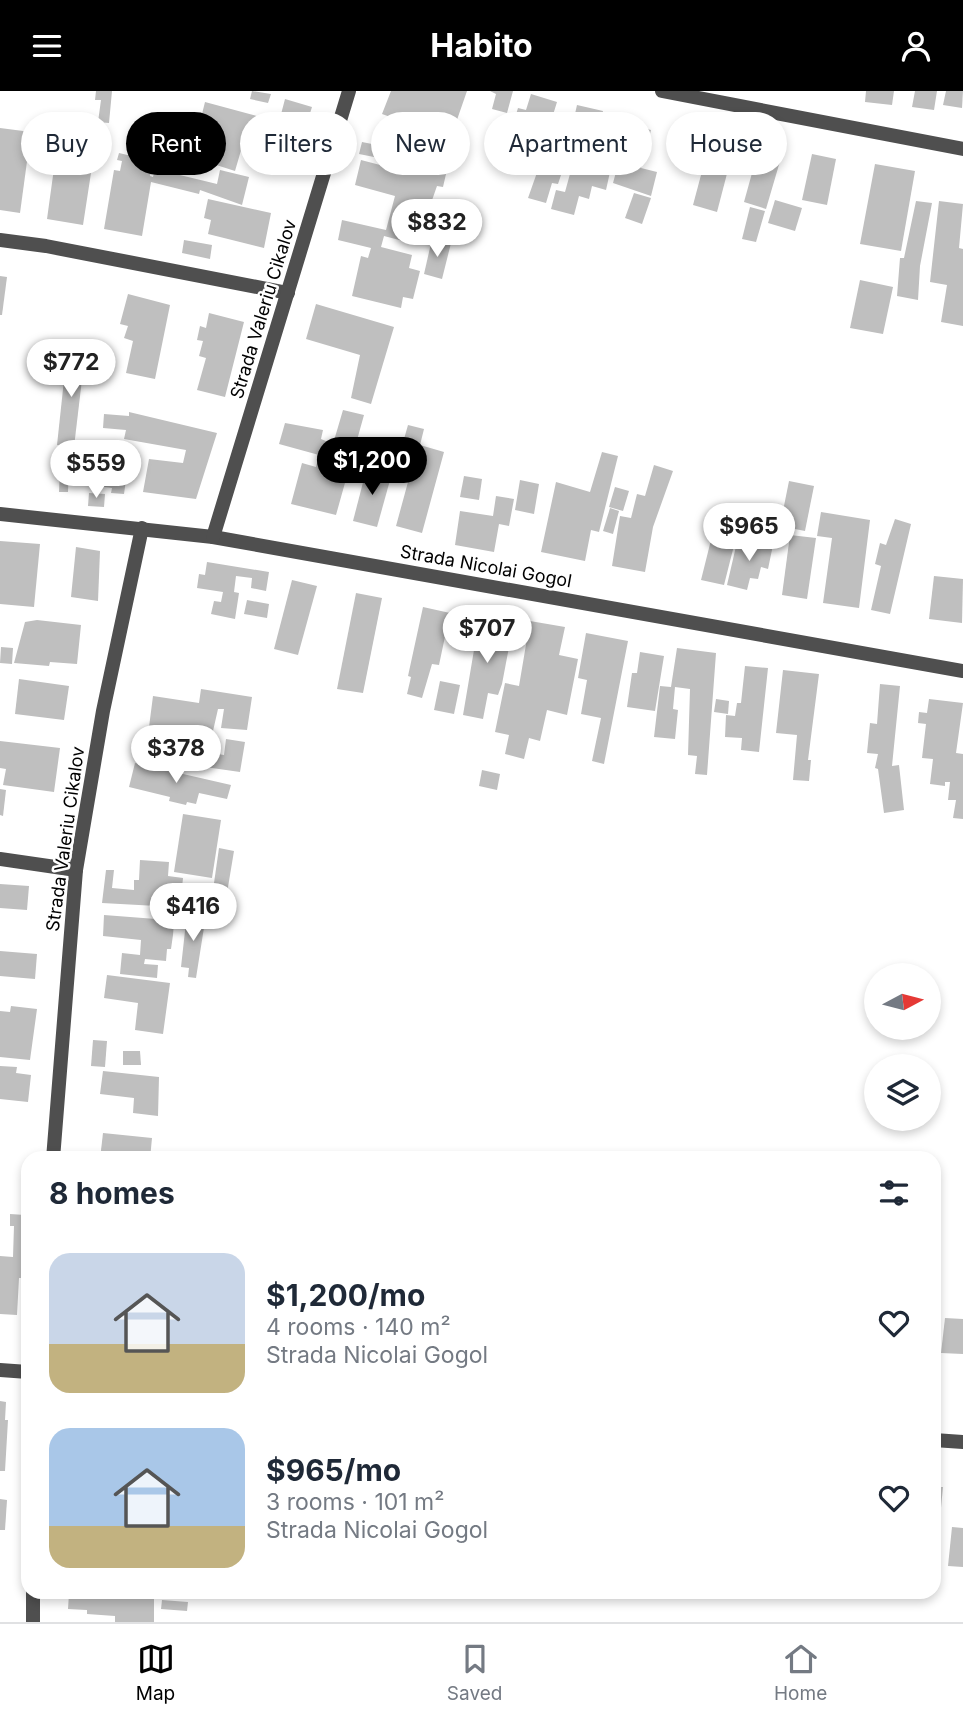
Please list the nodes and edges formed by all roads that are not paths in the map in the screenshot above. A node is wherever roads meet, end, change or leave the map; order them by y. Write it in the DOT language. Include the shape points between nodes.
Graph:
graph roads {
  1 [pos="349,91"];
  2 [pos="662,91"];
  3 [pos="963,149"];
  4 [pos="0,240"];
  5 [pos="288,293"];
  6 [pos="0,514"];
  7 [pos="142,528"];
  8 [pos="214,537"];
  9 [pos="963,671"];
  10 [pos="0,859"];
  11 [pos="76,870"];
  12 [pos="54,1151"];
  13 [pos="0,1370"];
  14 [pos="21,1372"];
  15 [pos="941,1440"];
  16 [pos="963,1442"];
  17 [pos="33,1599"];
  18 [pos="33,1622"];
  1 -- 5 [label="street, Strada Valeriu Cikalov"];
  2 -- 3 [label="street"];
  4 -- 5 [label="street"];
  5 -- 8 [label="street, Strada Valeriu Cikalov"];
  6 -- 7 [label="street, Strada Nicolai Gogol"];
  7 -- 8 [label="street, Strada Nicolai Gogol"];
  7 -- 11 [label="street, Strada Valeriu Cikalov" via="105,699"];
  8 -- 9 [label="street, Strada Nicolai Gogol"];
  10 -- 11 [label="street"];
  11 -- 12 [label="street, Strada Valeriu Cikalov"];
  13 -- 14 [label="street"];
  15 -- 16 [label="street"];
  17 -- 18 [label="street"];
}
